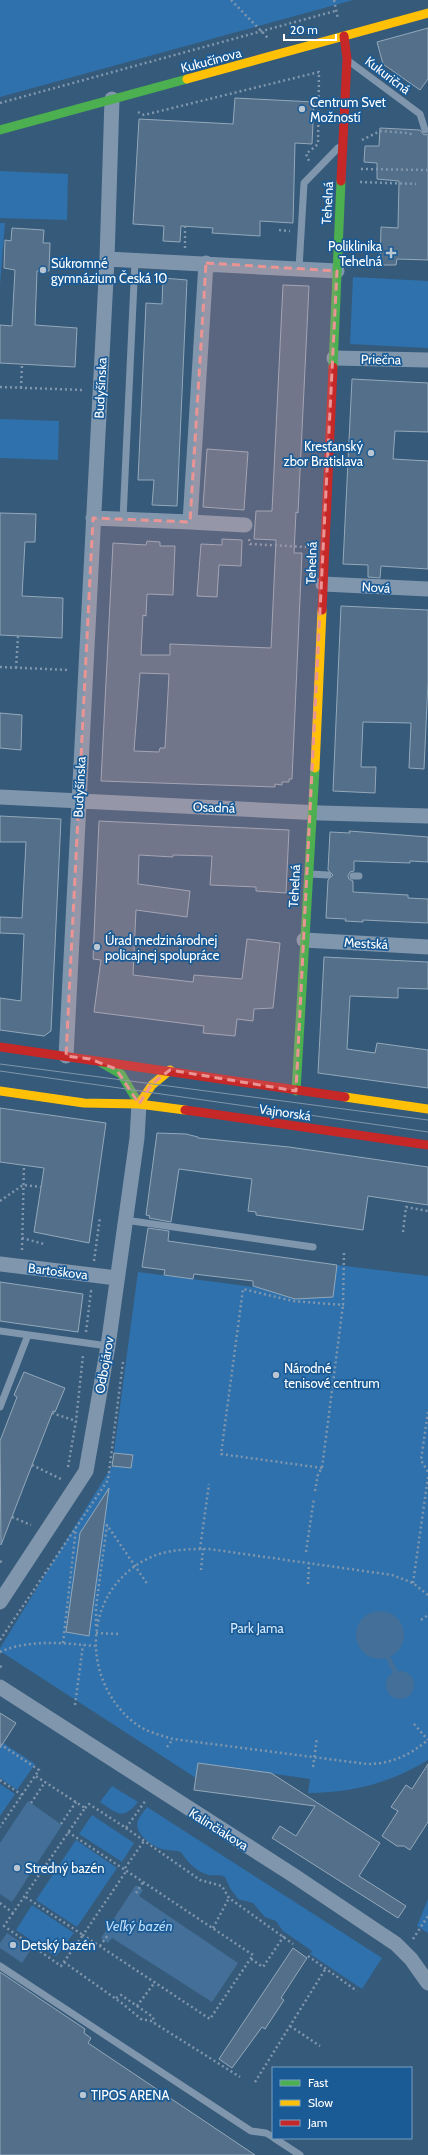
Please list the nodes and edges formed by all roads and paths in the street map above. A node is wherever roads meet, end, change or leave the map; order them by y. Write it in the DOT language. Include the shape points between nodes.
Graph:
graph roads {
  1 [pos="231,0"];
  2 [pos="335,11"];
  3 [pos="428,12"];
  4 [pos="261,31"];
  5 [pos="344,36"];
  6 [pos="278,54"];
  7 [pos="347,60"];
  8 [pos="319,83"];
  9 [pos="112,99"];
  10 [pos="0,103"];
  11 [pos="132,109"];
  12 [pos="0,130"];
  13 [pos="425,130"];
  14 [pos="380,131"];
  15 [pos="408,133"];
  16 [pos="343,143"];
  17 [pos="377,170"];
  18 [pos="428,170"];
  19 [pos="353,181"];
  20 [pos="416,184"];
  21 [pos="185,227"];
  22 [pos="185,252"];
  23 [pos="107,258"];
  24 [pos="135,261"];
  25 [pos="206,263"];
  26 [pos="299,268"];
  27 [pos="337,271"];
  28 [pos="334,358"];
  29 [pos="428,360"];
  30 [pos="22,364"];
  31 [pos="0,387"];
  32 [pos="21,388"];
  33 [pos="83,390"];
  34 [pos="93,518"];
  35 [pos="123,519"];
  36 [pos="190,522"];
  37 [pos="245,525"];
  38 [pos="324,548"];
  39 [pos="323,584"];
  40 [pos="428,589"];
  41 [pos="18,636"];
  42 [pos="0,667"];
  43 [pos="16,668"];
  44 [pos="71,670"];
  45 [pos="0,797"];
  46 [pos="78,801"];
  47 [pos="311,812"];
  48 [pos="428,816"];
  49 [pos="308,874"];
  50 [pos="328,875"];
  51 [pos="304,940"];
  52 [pos="428,947"];
  53 [pos="0,1047"];
  54 [pos="66,1056"];
  55 [pos="90,1059"];
  56 [pos="170,1070"];
  57 [pos="0,1091"];
  58 [pos="296,1091"];
  59 [pos="139,1104"];
  60 [pos="428,1108"];
  61 [pos="428,1145"];
  62 [pos="24,1165"];
  63 [pos="23,1185"];
  64 [pos="41,1187"];
  65 [pos="0,1201"];
  66 [pos="428,1211"];
  67 [pos="100,1217"];
  68 [pos="125,1220"];
  69 [pos="403,1232"];
  70 [pos="22,1238"];
  71 [pos="44,1244"];
  72 [pos="313,1247"];
  73 [pos="15,1252"];
  74 [pos="344,1252"];
  75 [pos="94,1263"];
  76 [pos="0,1264"];
  77 [pos="117,1278"];
  78 [pos="84,1290"];
  79 [pos="343,1305"];
  80 [pos="0,1331"];
  81 [pos="28,1335"];
  82 [pos="84,1343"];
  83 [pos="108,1346"];
  84 [pos="0,1407"];
  85 [pos="428,1412"];
  86 [pos="52,1413"];
  87 [pos="76,1421"];
  88 [pos="32,1465"];
  89 [pos="322,1468"];
  90 [pos="428,1472"];
  91 [pos="428,1477"];
  92 [pos="61,1478"];
  93 [pos="208,1484"];
  94 [pos="57,1485"];
  95 [pos="315,1491"];
  96 [pos="314,1498"];
  97 [pos="12,1517"];
  98 [pos="35,1518"];
  99 [pos="31,1524"];
  100 [pos="76,1526"];
  101 [pos="26,1531"];
  102 [pos="201,1549"];
  103 [pos="306,1552"];
  104 [pos="9,1558"];
  105 [pos="0,1561"];
  106 [pos="310,1563"];
  107 [pos="4,1564"];
  108 [pos="134,1566"];
  109 [pos="201,1570"];
  110 [pos="0,1571"];
  111 [pos="413,1583"];
  112 [pos="308,1584"];
  113 [pos="148,1585"];
  114 [pos="428,1595"];
  115 [pos="0,1602"];
  116 [pos="428,1615"];
  117 [pos="422,1620"];
  118 [pos="96,1633"];
  119 [pos="119,1634"];
  120 [pos="62,1643"];
  121 [pos="83,1645"];
  122 [pos="95,1646"];
  123 [pos="0,1652"];
  124 [pos="0,1666"];
  125 [pos="4,1669"];
  126 [pos="0,1687"];
  127 [pos="75,1705"];
  128 [pos="414,1724"];
  129 [pos="317,1738"];
  130 [pos="173,1739"];
  131 [pos="428,1740"];
  132 [pos="0,1744"];
  133 [pos="167,1747"];
  134 [pos="314,1759"];
  135 [pos="313,1767"];
  136 [pos="34,1776"];
  137 [pos="0,1780"];
  138 [pos="45,1782"];
  139 [pos="22,1795"];
  140 [pos="146,1800"];
  141 [pos="76,1802"];
  142 [pos="31,1803"];
  143 [pos="85,1808"];
  144 [pos="61,1824"];
  145 [pos="0,1827"];
  146 [pos="126,1828"];
  147 [pos="68,1832"];
  148 [pos="144,1841"];
  149 [pos="126,1869"];
  150 [pos="144,1881"];
  151 [pos="136,1893"];
  152 [pos="24,1896"];
  153 [pos="229,1898"];
  154 [pos="0,1903"];
  155 [pos="13,1913"];
  156 [pos="428,1916"];
  157 [pos="213,1928"];
  158 [pos="84,1935"];
  159 [pos="108,1935"];
  160 [pos="284,1936"];
  161 [pos="293,1944"];
  162 [pos="100,1946"];
  163 [pos="403,1951"];
  164 [pos="308,1956"];
  165 [pos="251,1959"];
  166 [pos="64,1962"];
  167 [pos="0,1966"];
  168 [pos="326,1968"];
  169 [pos="155,1982"];
  170 [pos="428,1983"];
  171 [pos="357,1991"];
  172 [pos="116,1998"];
  173 [pos="137,2006"];
  174 [pos="155,2024"];
  175 [pos="290,2026"];
  176 [pos="320,2046"];
  177 [pos="240,2077"];
  178 [pos="255,2082"];
  179 [pos="272,2137"];
  180 [pos="275,2139"];
  181 [pos="300,2155"];
  1 -- 4 [label="path"];
  2 -- 4 [label="path"];
  3 -- 5 [label="street, Kukučínova"];
  4 -- 6 [label="path" via="275,44"];
  4 -- 10 [label="path"];
  5 -- 6 [label="street, Kukučínova"];
  5 -- 7 [label="street, Tehelná"];
  6 -- 9 [label="street, Kukučínova"];
  7 -- 13 [label="lane, Kukuričná" via="420,114"];
  7 -- 16 [label="street, Tehelná"];
  8 -- 11 [label="path" via="320,72 144,116"];
  9 -- 12 [label="street, Kukučínova"];
  9 -- 23 [label="street, Budyšínska"];
  14 -- 15 [label="path"];
  16 -- 26 [label="lane" via="304,184"];
  16 -- 27 [label="street, Tehelná"];
  17 -- 18 [label="path"];
  19 -- 20 [label="path"];
  21 -- 22 [label="path"];
  23 -- 24 [label="street"];
  23 -- 34 [label="street, Budyšínska"];
  24 -- 25 [label="street"];
  24 -- 35 [label="lane"];
  25 -- 26 [label="street"];
  25 -- 36 [label="street"];
  26 -- 27 [label="street"];
  27 -- 28 [label="street, Tehelná"];
  28 -- 29 [label="street, Priečna"];
  28 -- 38 [label="street, Tehelná"];
  30 -- 32 [label="path"];
  31 -- 32 [label="path"];
  32 -- 33 [label="path"];
  34 -- 35 [label="street"];
  34 -- 46 [label="street, Budyšínska"];
  35 -- 36 [label="street"];
  36 -- 37 [label="street"];
  37 -- 38 [label="path" via="250,544"];
  38 -- 39 [label="street, Tehelná"];
  39 -- 40 [label="street, Nová"];
  39 -- 47 [label="street, Tehelná"];
  41 -- 43 [label="path"];
  42 -- 43 [label="path"];
  43 -- 44 [label="path"];
  45 -- 46 [label="street, Osadná"];
  46 -- 47 [label="street, Osadná"];
  46 -- 54 [label="street, Budyšínska"];
  47 -- 48 [label="street, Osadná"];
  47 -- 49 [label="street, Tehelná"];
  49 -- 50 [label="lane"];
  49 -- 51 [label="street, Tehelná"];
  51 -- 52 [label="street, Mestská"];
  51 -- 58 [label="street, Tehelná"];
  53 -- 54 [label="street, Vajnorská"];
  54 -- 55 [label="street, Vajnorská"];
  55 -- 56 [label="street, Vajnorská"];
  55 -- 59 [label="street, Vajnorská" via="116,1069 126,1080"];
  56 -- 58 [label="street, Vajnorská"];
  56 -- 59 [label="street" via="145,1091"];
  57 -- 59 [label="street, Vajnorská" via="84,1103"];
  58 -- 60 [label="street, Vajnorská"];
  59 -- 61 [label="street, Vajnorská"];
  59 -- 68 [label="street, Odbojárov" via="137,1138"];
  62 -- 63 [label="path"];
  63 -- 64 [label="path"];
  63 -- 65 [label="path"];
  63 -- 70 [label="path"];
  66 -- 69 [label="path" via="406,1207"];
  67 -- 75 [label="path"];
  68 -- 72 [label="lane"];
  68 -- 77 [label="street, Odbojárov"];
  70 -- 71 [label="path"];
  70 -- 73 [label="path" via="22,1253"];
  74 -- 79 [label="path"];
  76 -- 77 [label="street, Bartoškova"];
  77 -- 83 [label="street, Odbojárov"];
  78 -- 82 [label="path" via="91,1291"];
  79 -- 89 [label="path"];
  79 -- 89 [label="path" via="293,1301 243,1289 221,1454"];
  80 -- 81 [label="lane"];
  81 -- 82 [label="lane"];
  81 -- 84 [label="lane"];
  82 -- 83 [label="lane"];
  82 -- 87 [label="path"];
  83 -- 115 [label="street, Odbojárov" via="86,1471"];
  85 -- 90 [label="path" via="421,1460"];
  86 -- 87 [label="path"];
  87 -- 92 [label="path" via="68,1467"];
  88 -- 92 [label="path"];
  89 -- 95 [label="path" via="318,1474"];
  91 -- 111 [label="path"];
  92 -- 94 [label="path"];
  93 -- 102 [label="path"];
  96 -- 103 [label="path"];
  97 -- 99 [label="path"];
  98 -- 99 [label="path"];
  99 -- 101 [label="path"];
  100 -- 120 [label="path"];
  102 -- 106 [label="path"];
  102 -- 108 [label="path" via="162,1553"];
  102 -- 109 [label="path"];
  104 -- 107 [label="path"];
  105 -- 107 [label="path"];
  106 -- 111 [label="path" via="392,1575"];
  106 -- 112 [label="path"];
  107 -- 110 [label="path"];
  108 -- 113 [label="path"];
  108 -- 118 [label="path" via="109,1594"];
  108 -- 118 [label="path" via="107,1525 96,1607"];
  111 -- 114 [label="path"];
  116 -- 117 [label="path"];
  118 -- 119 [label="path"];
  118 -- 122 [label="path"];
  120 -- 121 [label="path"];
  120 -- 123 [label="path" via="14,1646"];
  121 -- 122 [label="path"];
  121 -- 127 [label="path"];
  122 -- 130 [label="path" via="102,1681 109,1695 123,1712 133,1722 152,1733"];
  124 -- 125 [label="path"];
  126 -- 163 [label="street, Kalinčiakova" via="293,1875"];
  128 -- 131 [label="path"];
  129 -- 134 [label="path"];
  130 -- 133 [label="path"];
  130 -- 134 [label="path"];
  131 -- 134 [label="path" via="407,1755 387,1763 367,1764"];
  132 -- 136 [label="path" via="39,1770"];
  134 -- 135 [label="path"];
  136 -- 138 [label="path"];
  136 -- 139 [label="path"];
  137 -- 139 [label="path"];
  138 -- 141 [label="path"];
  138 -- 142 [label="path"];
  139 -- 145 [label="path"];
  140 -- 146 [label="path"];
  141 -- 143 [label="path"];
  141 -- 144 [label="path"];
  143 -- 146 [label="path" via="89,1804"];
  143 -- 147 [label="path"];
  146 -- 148 [label="path"];
  147 -- 149 [label="path"];
  147 -- 152 [label="path"];
  148 -- 149 [label="path"];
  148 -- 153 [label="path" via="200,1880 222,1886"];
  149 -- 150 [label="path"];
  149 -- 158 [label="path"];
  150 -- 151 [label="path"];
  150 -- 157 [label="path"];
  152 -- 155 [label="path"];
  152 -- 158 [label="path"];
  153 -- 157 [label="path"];
  153 -- 160 [label="path"];
  154 -- 155 [label="path"];
  155 -- 166 [label="path" via="4,1926 61,1966"];
  156 -- 163 [label="path"];
  157 -- 165 [label="path" via="254,1955"];
  158 -- 162 [label="path"];
  158 -- 166 [label="path"];
  159 -- 162 [label="path"];
  160 -- 161 [label="path"];
  160 -- 165 [label="path" via="263,1967"];
  162 -- 169 [label="path"];
  163 -- 170 [label="street, Kalinčiakova"];
  164 -- 168 [label="path"];
  165 -- 169 [label="path" via="210,2019"];
  166 -- 172 [label="path"];
  167 -- 179 [label="lane" via="251,2131 266,2133"];
  168 -- 171 [label="path"];
  168 -- 175 [label="path"];
  169 -- 173 [label="path"];
  172 -- 173 [label="path" via="121,1995"];
  172 -- 174 [label="path" via="141,2019"];
  173 -- 174 [label="path" via="153,2017"];
  174 -- 177 [label="path"];
  175 -- 176 [label="path"];
  175 -- 178 [label="path"];
  180 -- 181 [label="lane"];
}
